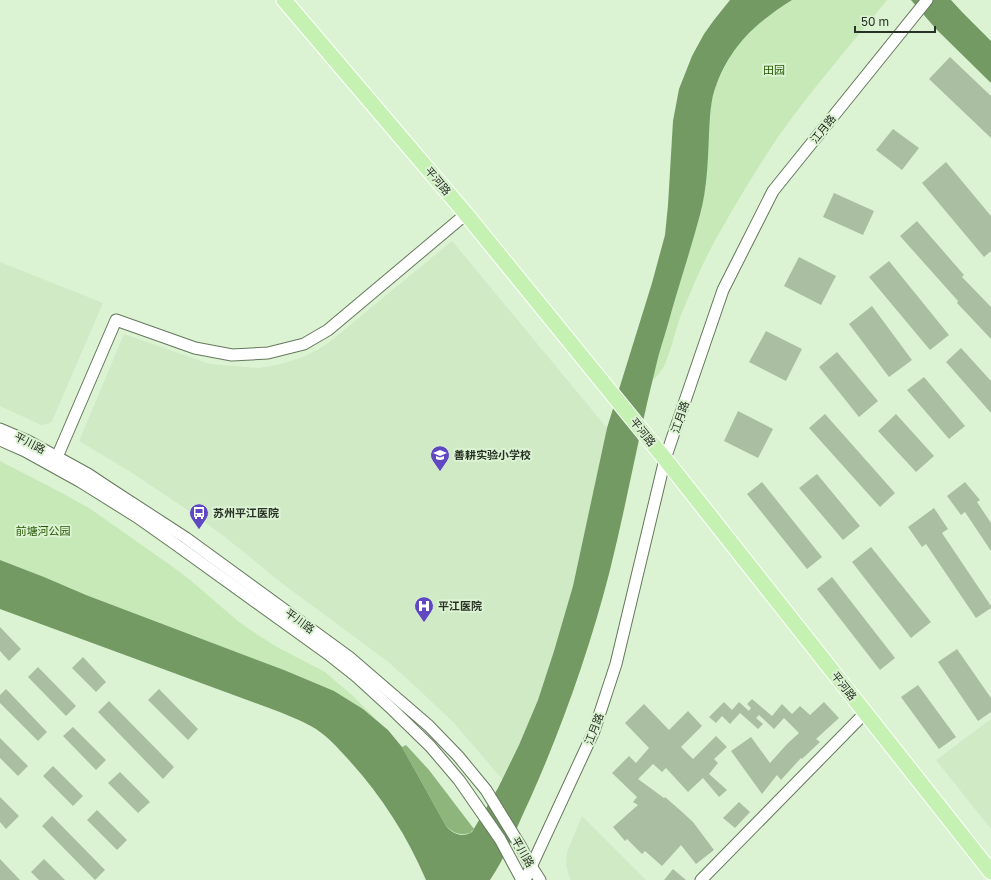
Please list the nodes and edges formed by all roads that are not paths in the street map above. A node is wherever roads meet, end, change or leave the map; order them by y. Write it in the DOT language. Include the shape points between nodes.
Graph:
graph roads {
  1 [pos="284,0"];
  2 [pos="927,0"];
  3 [pos="466,214"];
  4 [pos="0,429"];
  5 [pos="0,440"];
  6 [pos="665,459"];
  7 [pos="55,462"];
  8 [pos="865,713"];
  9 [pos="531,866"];
  10 [pos="991,872"];
  11 [pos="524,880"];
  12 [pos="540,880"];
  13 [pos="701,880"];
  1 -- 3 [label="main road, 平河路"];
  2 -- 6 [label="street, 江月路" via="773,191 723,290"];
  3 -- 6 [label="main road, 平河路"];
  3 -- 7 [label="street" via="328,330 304,344 268,353 232,355 196,348 116,320"];
  4 -- 7 [label="street, 平川路" via="28,441"];
  5 -- 7 [label="street, 平川路"];
  6 -- 8 [label="main road, 平河路"];
  6 -- 9 [label="street, 江月路" via="616,664 594,731"];
  7 -- 9 [label="street, 平川路" via="88,474 186,538 337,648 430,726 486,790"];
  7 -- 11 [label="street, 平川路" via="178,546 342,665 393,710 430,746 475,802"];
  8 -- 10 [label="main road, 平河路"];
  8 -- 13 [label="street"];
  9 -- 11 [label="street, 江月路"];
  9 -- 12 [label="street, 平川路"];
}
